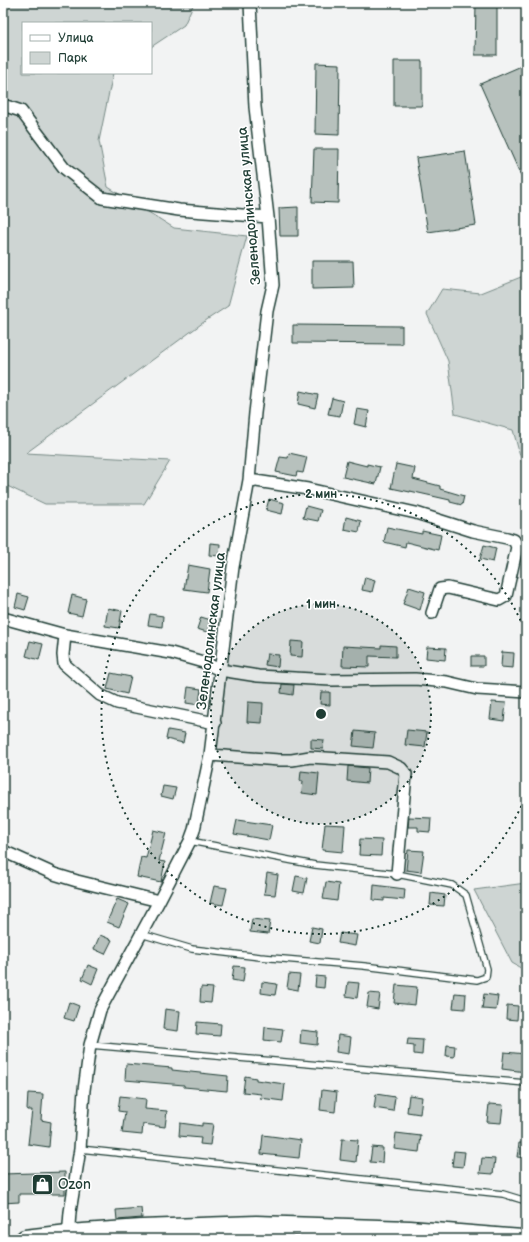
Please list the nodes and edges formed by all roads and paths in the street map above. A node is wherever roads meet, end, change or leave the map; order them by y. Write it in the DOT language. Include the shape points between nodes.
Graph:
graph roads {
  1 [pos="250,3"];
  2 [pos="3,105"];
  3 [pos="268,217"];
  4 [pos="249,480"];
  5 [pos="432,613"];
  6 [pos="3,618"];
  7 [pos="65,635"];
  8 [pos="220,670"];
  9 [pos="526,692"];
  10 [pos="215,723"];
  11 [pos="210,755"];
  12 [pos="190,841"];
  13 [pos="3,851"];
  14 [pos="397,874"];
  15 [pos="159,901"];
  16 [pos="140,934"];
  17 [pos="90,1045"];
  18 [pos="526,1083"];
  19 [pos="80,1149"];
  20 [pos="526,1201"];
  21 [pos="68,1236"];
  22 [pos="25,1239"];
  23 [pos="169,1239"];
  24 [pos="326,1239"];
  25 [pos="522,1239"];
  1 -- 3 [label="street, Зеленодолинская улица" via="255,107"];
  2 -- 3 [label="street" via="21,111 64,168 102,198 179,210"];
  3 -- 4 [label="street, Зеленодолинская улица" via="273,285 267,311"];
  4 -- 5 [label="street" via="308,489 514,540 517,547 506,596 499,600 448,588 440,589"];
  4 -- 8 [label="street, Зеленодолинская улица" via="233,567"];
  6 -- 7 [label="street"];
  7 -- 8 [label="street" via="171,653"];
  7 -- 10 [label="street" via="62,655 64,664 100,695 117,703"];
  8 -- 9 [label="street" via="258,676 330,680 415,679 447,682 477,689"];
  8 -- 10 [label="street, Зеленодолинская улица"];
  10 -- 11 [label="street, Зеленодолинская улица"];
  11 -- 12 [label="street, Зеленодолинская улица"];
  11 -- 14 [label="street" via="279,760 318,757 388,762 400,768 406,774"];
  12 -- 14 [label="lane" via="315,865"];
  12 -- 15 [label="street, Зеленодолинская улица"];
  13 -- 15 [label="street" via="54,874"];
  14 -- 16 [label="lane" via="452,885 466,895 487,969 486,976 477,980 192,949"];
  15 -- 16 [label="street, Зеленодолинская улица"];
  16 -- 17 [label="street, Зеленодолинская улица" via="100,1010"];
  17 -- 18 [label="lane"];
  17 -- 19 [label="street, Зеленодолинская улица"];
  19 -- 20 [label="lane" via="503,1194"];
  19 -- 21 [label="street, Зеленодолинская улица"];
  21 -- 22 [label="main road"];
  21 -- 25 [label="main road" via="142,1229 256,1225 410,1230"];
  23 -- 24 [label="main road" via="254,1236"];
}
